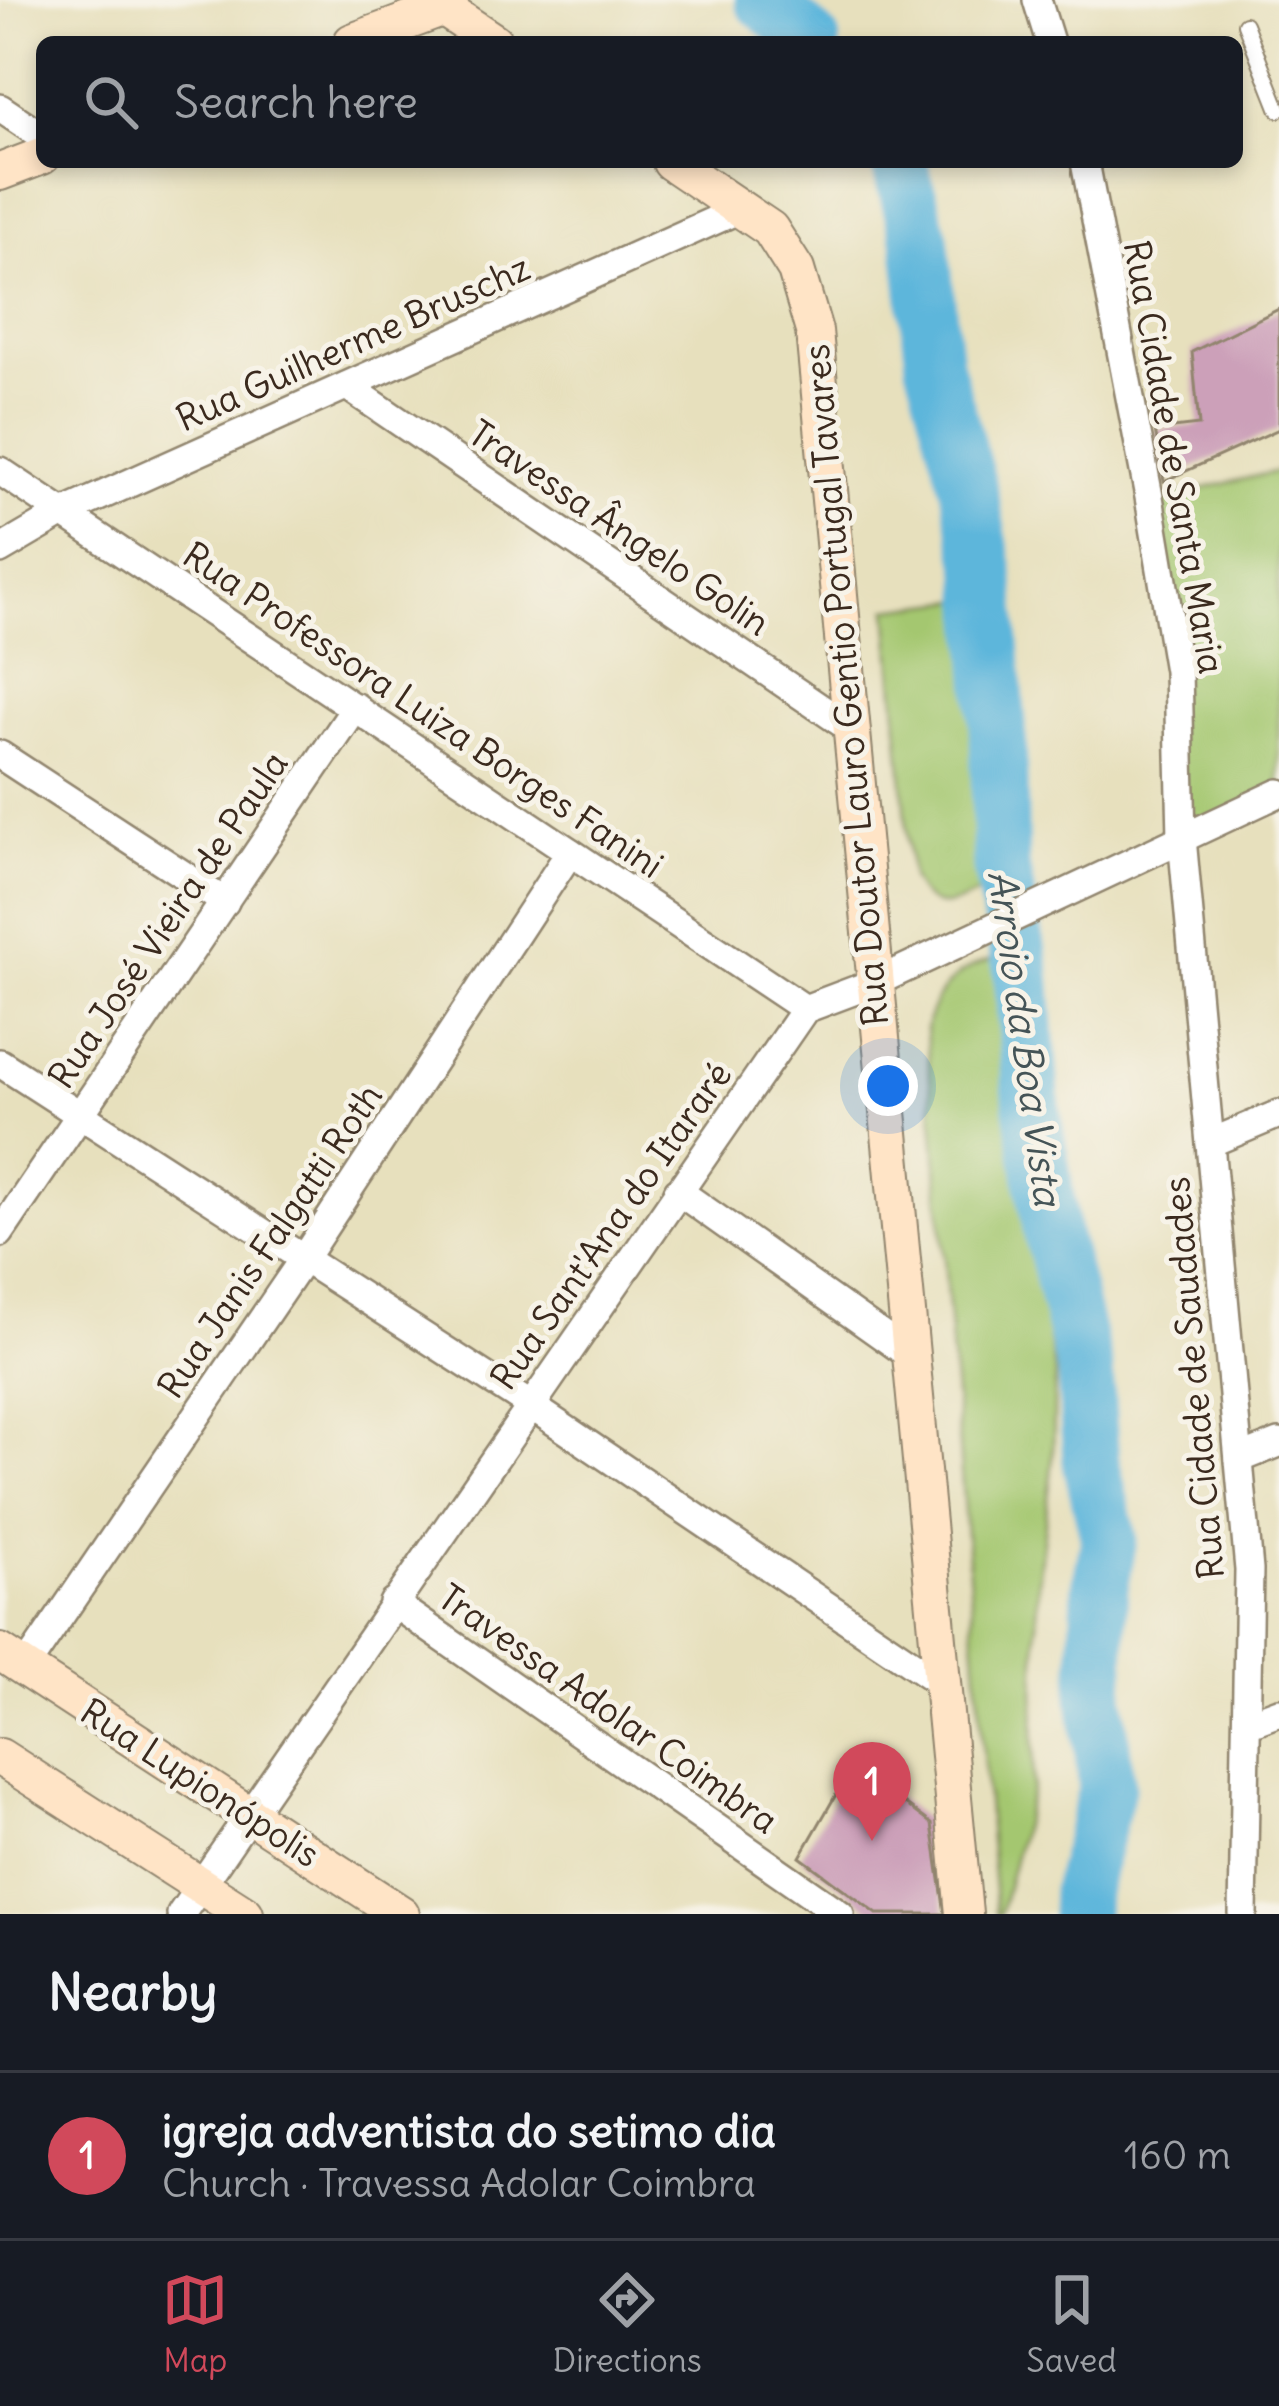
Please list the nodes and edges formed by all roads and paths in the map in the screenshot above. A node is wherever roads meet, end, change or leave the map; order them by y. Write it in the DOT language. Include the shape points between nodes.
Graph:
graph roads {
  1 [pos="1036,0"];
  2 [pos="437,4"];
  3 [pos="1245,24"];
  4 [pos="365,36"];
  5 [pos="485,36"];
  6 [pos="1048,36"];
  7 [pos="0,108"];
  8 [pos="1279,110"];
  9 [pos="36,132"];
  10 [pos="36,158"];
  11 [pos="680,168"];
  12 [pos="1085,168"];
  13 [pos="0,172"];
  14 [pos="740,208"];
  15 [pos="346,386"];
  16 [pos="0,471"];
  17 [pos="63,514"];
  18 [pos="0,550"];
  19 [pos="356,707"];
  20 [pos="850,729"];
  21 [pos="0,755"];
  22 [pos="1279,793"];
  23 [pos="1182,838"];
  24 [pos="570,852"];
  25 [pos="225,902"];
  26 [pos="874,983"];
  27 [pos="805,1009"];
  28 [pos="0,1063"];
  29 [pos="78,1114"];
  30 [pos="1279,1114"];
  31 [pos="1210,1143"];
  32 [pos="679,1191"];
  33 [pos="0,1233"];
  34 [pos="304,1258"];
  35 [pos="908,1354"];
  36 [pos="530,1405"];
  37 [pos="1279,1443"];
  38 [pos="1239,1459"];
  39 [pos="393,1603"];
  40 [pos="13,1660"];
  41 [pos="940,1683"];
  42 [pos="1279,1712"];
  43 [pos="1247,1724"];
  44 [pos="0,1757"];
  45 [pos="247,1813"];
  46 [pos="190,1899"];
  47 [pos="245,1914"];
  48 [pos="401,1914"];
  49 [pos="840,1914"];
  50 [pos="964,1914"];
  51 [pos="1243,1914"];
  1 -- 6 [label="street"];
  2 -- 4 [label="street"];
  2 -- 5 [label="street"];
  3 -- 8 [label="lane"];
  7 -- 9 [label="street"];
  10 -- 13 [label="street"];
  11 -- 14 [label="street, Rua Doutor Lauro Gentio Portugal Tavares"];
  12 -- 23 [label="street, Rua Cidade de Santa Maria" via="1178,671"];
  14 -- 15 [label="street, Rua Guilherme Bruschz"];
  14 -- 20 [label="street, Rua Doutor Lauro Gentio Portugal Tavares" via="770,229 796,269 814,331"];
  15 -- 17 [label="street, Rua Guilherme Bruschz"];
  15 -- 20 [label="street, Travessa Ângelo Golin"];
  16 -- 17 [label="street, Rua Professora Luiza Borges Fanini"];
  17 -- 18 [label="street, Rua Guilherme Bruschz"];
  17 -- 19 [label="street, Rua Professora Luiza Borges Fanini"];
  19 -- 24 [label="street, Rua Professora Luiza Borges Fanini"];
  19 -- 25 [label="street, Rua José Vieira de Paula"];
  20 -- 26 [label="street, Rua Doutor Lauro Gentio Portugal Tavares"];
  21 -- 25 [label="street"];
  22 -- 23 [label="street"];
  23 -- 26 [label="street"];
  23 -- 31 [label="street, Rua Cidade de Saudades"];
  24 -- 27 [label="street, Rua Professora Luiza Borges Fanini"];
  24 -- 34 [label="street, Rua Janis Falgatti Roth"];
  25 -- 29 [label="street, Rua José Vieira de Paula"];
  26 -- 27 [label="street"];
  26 -- 35 [label="street, Rua Doutor Lauro Gentio Portugal Tavares"];
  27 -- 32 [label="street, Rua Sant'Ana do Itararé"];
  28 -- 29 [label="street"];
  29 -- 33 [label="street, Rua José Vieira de Paula"];
  29 -- 34 [label="street"];
  30 -- 31 [label="street"];
  31 -- 38 [label="street, Rua Cidade de Saudades"];
  32 -- 35 [label="street"];
  32 -- 36 [label="street, Rua Sant'Ana do Itararé"];
  34 -- 36 [label="street"];
  34 -- 40 [label="street, Rua Janis Falgatti Roth"];
  35 -- 41 [label="street, Rua Doutor Lauro Gentio Portugal Tavares"];
  36 -- 39 [label="street, Rua Sant'Ana do Itararé"];
  36 -- 41 [label="street"];
  37 -- 38 [label="street"];
  38 -- 43 [label="street, Rua Cidade de Saudades" via="1249,1570"];
  39 -- 45 [label="street, Rua Sant'Ana do Itararé"];
  39 -- 49 [label="street, Travessa Adolar Coimbra"];
  40 -- 45 [label="street, Rua Lupionópolis"];
  41 -- 50 [label="street, Rua Doutor Lauro Gentio Portugal Tavares"];
  42 -- 43 [label="street"];
  43 -- 51 [label="street, Rua Cidade de Saudades"];
  44 -- 46 [label="street"];
  45 -- 46 [label="street, Rua Sant'Ana do Itararé"];
  45 -- 48 [label="street, Rua Lupionópolis"];
  46 -- 47 [label="street"];
}
